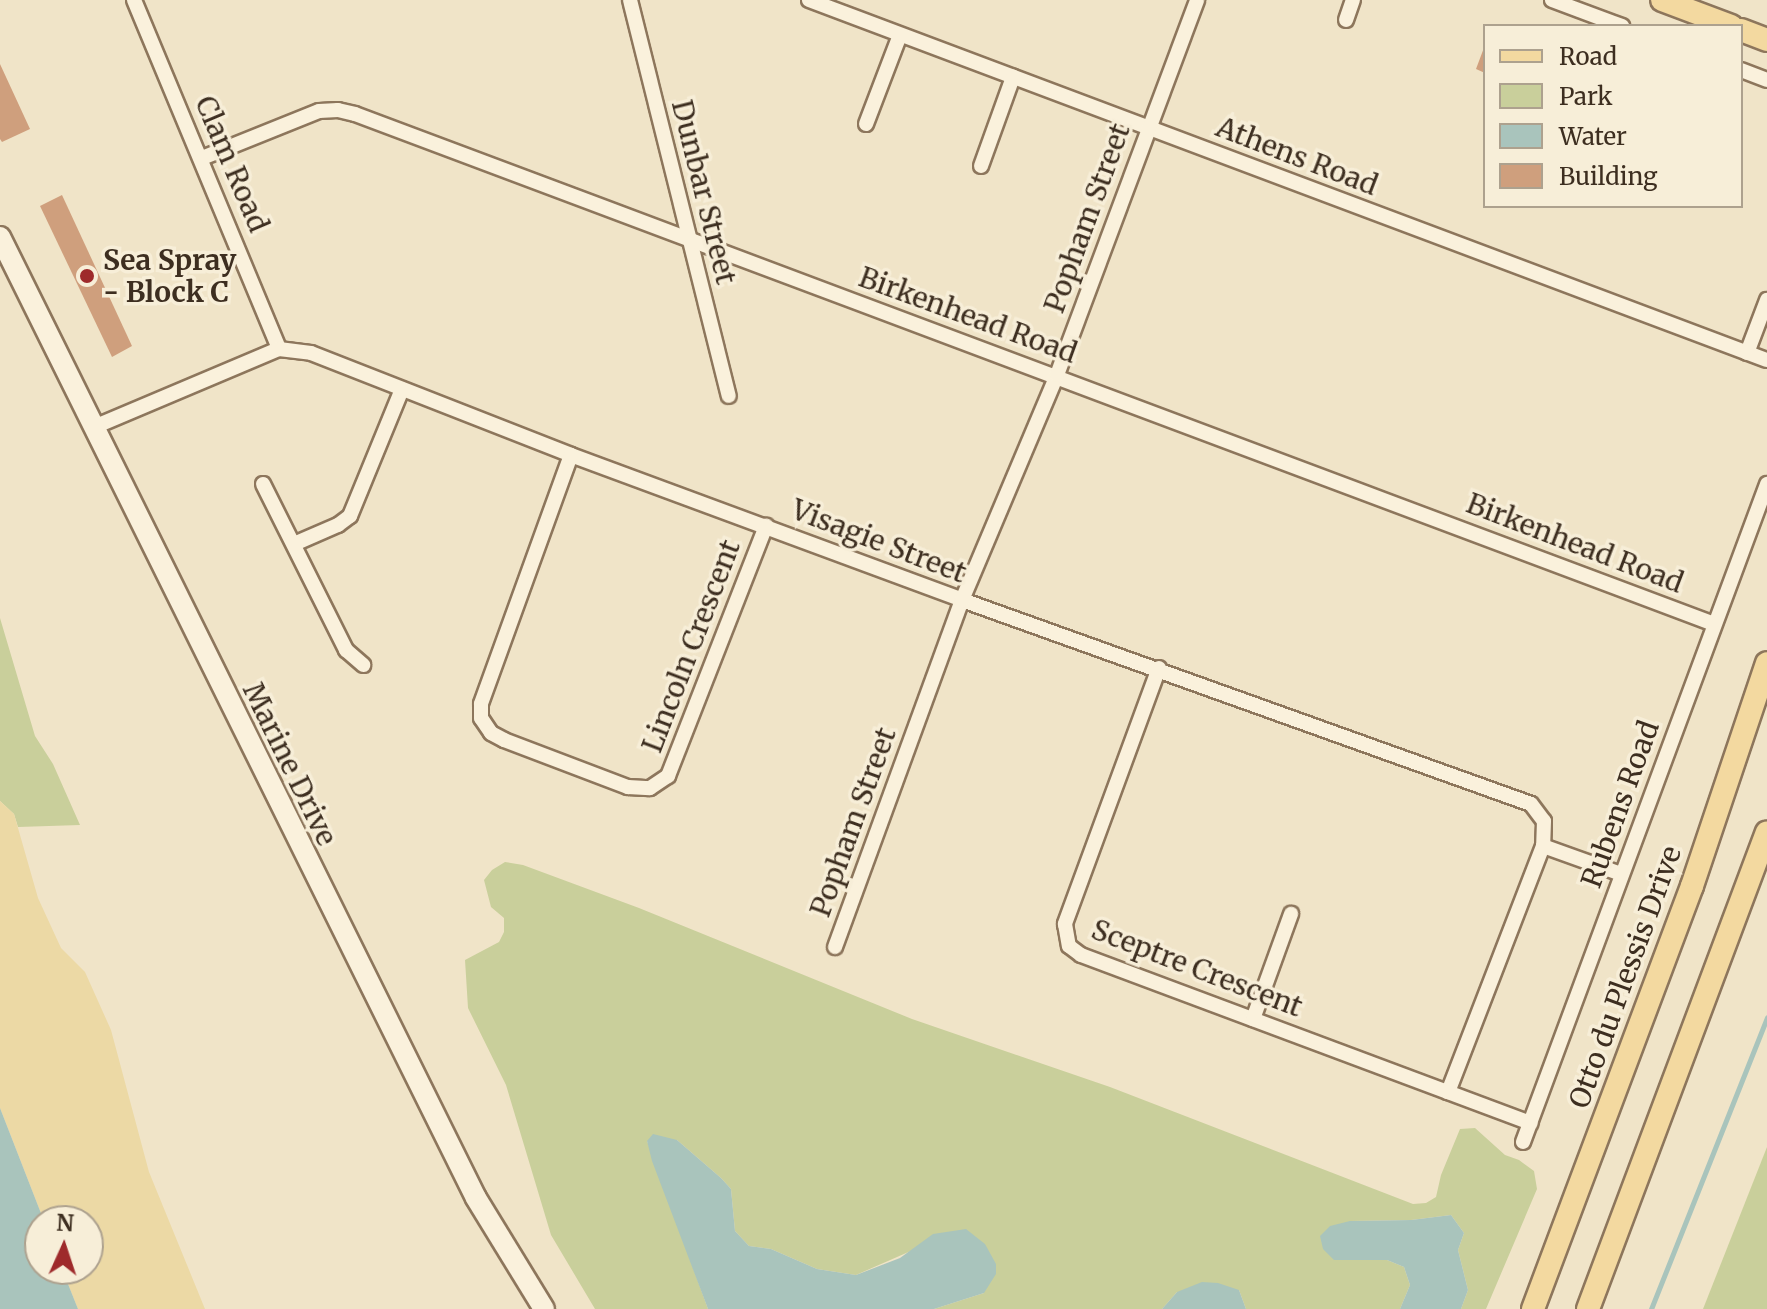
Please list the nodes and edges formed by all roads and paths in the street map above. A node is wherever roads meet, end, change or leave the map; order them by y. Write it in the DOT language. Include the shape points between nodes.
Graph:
graph roads {
  1 [pos="134,0"];
  2 [pos="630,0"];
  3 [pos="809,0"];
  4 [pos="1197,0"];
  5 [pos="1353,0"];
  6 [pos="1552,0"];
  7 [pos="1662,0"];
  8 [pos="1346,20"];
  9 [pos="1617,24"];
  10 [pos="1726,24"];
  11 [pos="1743,31"];
  12 [pos="900,35"];
  13 [pos="1767,40"];
  14 [pos="1743,71"];
  15 [pos="1013,77"];
  16 [pos="1767,80"];
  17 [pos="866,124"];
  18 [pos="1148,129"];
  19 [pos="202,158"];
  20 [pos="981,166"];
  21 [pos="0,237"];
  22 [pos="689,239"];
  23 [pos="1767,300"];
  24 [pos="279,349"];
  25 [pos="1747,353"];
  26 [pos="1767,360"];
  27 [pos="1057,375"];
  28 [pos="402,389"];
  29 [pos="729,396"];
  30 [pos="94,427"];
  31 [pos="571,455"];
  32 [pos="263,484"];
  33 [pos="1767,484"];
  34 [pos="766,526"];
  35 [pos="294,544"];
  36 [pos="962,600"];
  37 [pos="1714,624"];
  38 [pos="1767,663"];
  39 [pos="363,665"];
  40 [pos="1159,668"];
  41 [pos="1767,832"];
  42 [pos="1543,846"];
  43 [pos="1621,874"];
  44 [pos="1291,914"];
  45 [pos="835,947"];
  46 [pos="1253,1019"];
  47 [pos="1448,1092"];
  48 [pos="1531,1123"];
  49 [pos="1523,1142"];
  50 [pos="544,1309"];
  51 [pos="1533,1309"];
  52 [pos="1588,1309"];
  1 -- 19 [label="street, Clam Road"];
  2 -- 22 [label="street, Dunbar Street"];
  3 -- 12 [label="street, Athens Road"];
  4 -- 18 [label="street, Popham Street"];
  5 -- 8 [label="street"];
  6 -- 9 [label="street"];
  7 -- 10 [label="main road"];
  11 -- 13 [label="main road"];
  12 -- 15 [label="street, Athens Road"];
  12 -- 17 [label="street"];
  14 -- 16 [label="street"];
  15 -- 18 [label="street, Athens Road"];
  15 -- 20 [label="street"];
  18 -- 25 [label="street, Athens Road"];
  18 -- 27 [label="street, Popham Street"];
  19 -- 22 [label="street, Birkenhead Road" via="319,111 338,110"];
  19 -- 24 [label="street, Clam Road"];
  21 -- 30 [label="main road, Marine Drive"];
  22 -- 27 [label="street, Birkenhead Road"];
  22 -- 29 [label="street, Dunbar Street"];
  23 -- 25 [label="street"];
  24 -- 28 [label="street, Visagie Street" via="311,353"];
  24 -- 30 [label="street"];
  25 -- 26 [label="street, Athens Road"];
  27 -- 36 [label="street, Popham Street"];
  27 -- 37 [label="street, Birkenhead Road"];
  28 -- 31 [label="street, Visagie Street"];
  28 -- 35 [label="street" via="350,516"];
  30 -- 50 [label="main road, Marine Drive" via="476,1198"];
  31 -- 34 [label="street, Visagie Street"];
  31 -- 34 [label="street, Lincoln Crescent" via="481,704 481,718 504,740 628,787 650,788 668,776"];
  32 -- 35 [label="street"];
  33 -- 37 [label="street, Rubens Road"];
  34 -- 36 [label="street, Visagie Street"];
  35 -- 39 [label="street" via="346,650"];
  36 -- 40 [label="street, Visagie Street"];
  36 -- 45 [label="street, Popham Street"];
  37 -- 43 [label="street, Rubens Road"];
  38 -- 51 [label="main road, Otto du Plessis Drive" via="1692,886"];
  40 -- 42 [label="street, Visagie Street" via="1531,804 1544,821"];
  40 -- 46 [label="street, Sceptre Crescent" via="1065,924 1065,938 1081,955"];
  41 -- 52 [label="main road"];
  42 -- 43 [label="street"];
  42 -- 47 [label="street"];
  43 -- 48 [label="street, Rubens Road"];
  44 -- 46 [label="street"];
  46 -- 47 [label="street, Sceptre Crescent"];
  47 -- 48 [label="street, Sceptre Crescent"];
  48 -- 49 [label="street, Rubens Road"];
}
